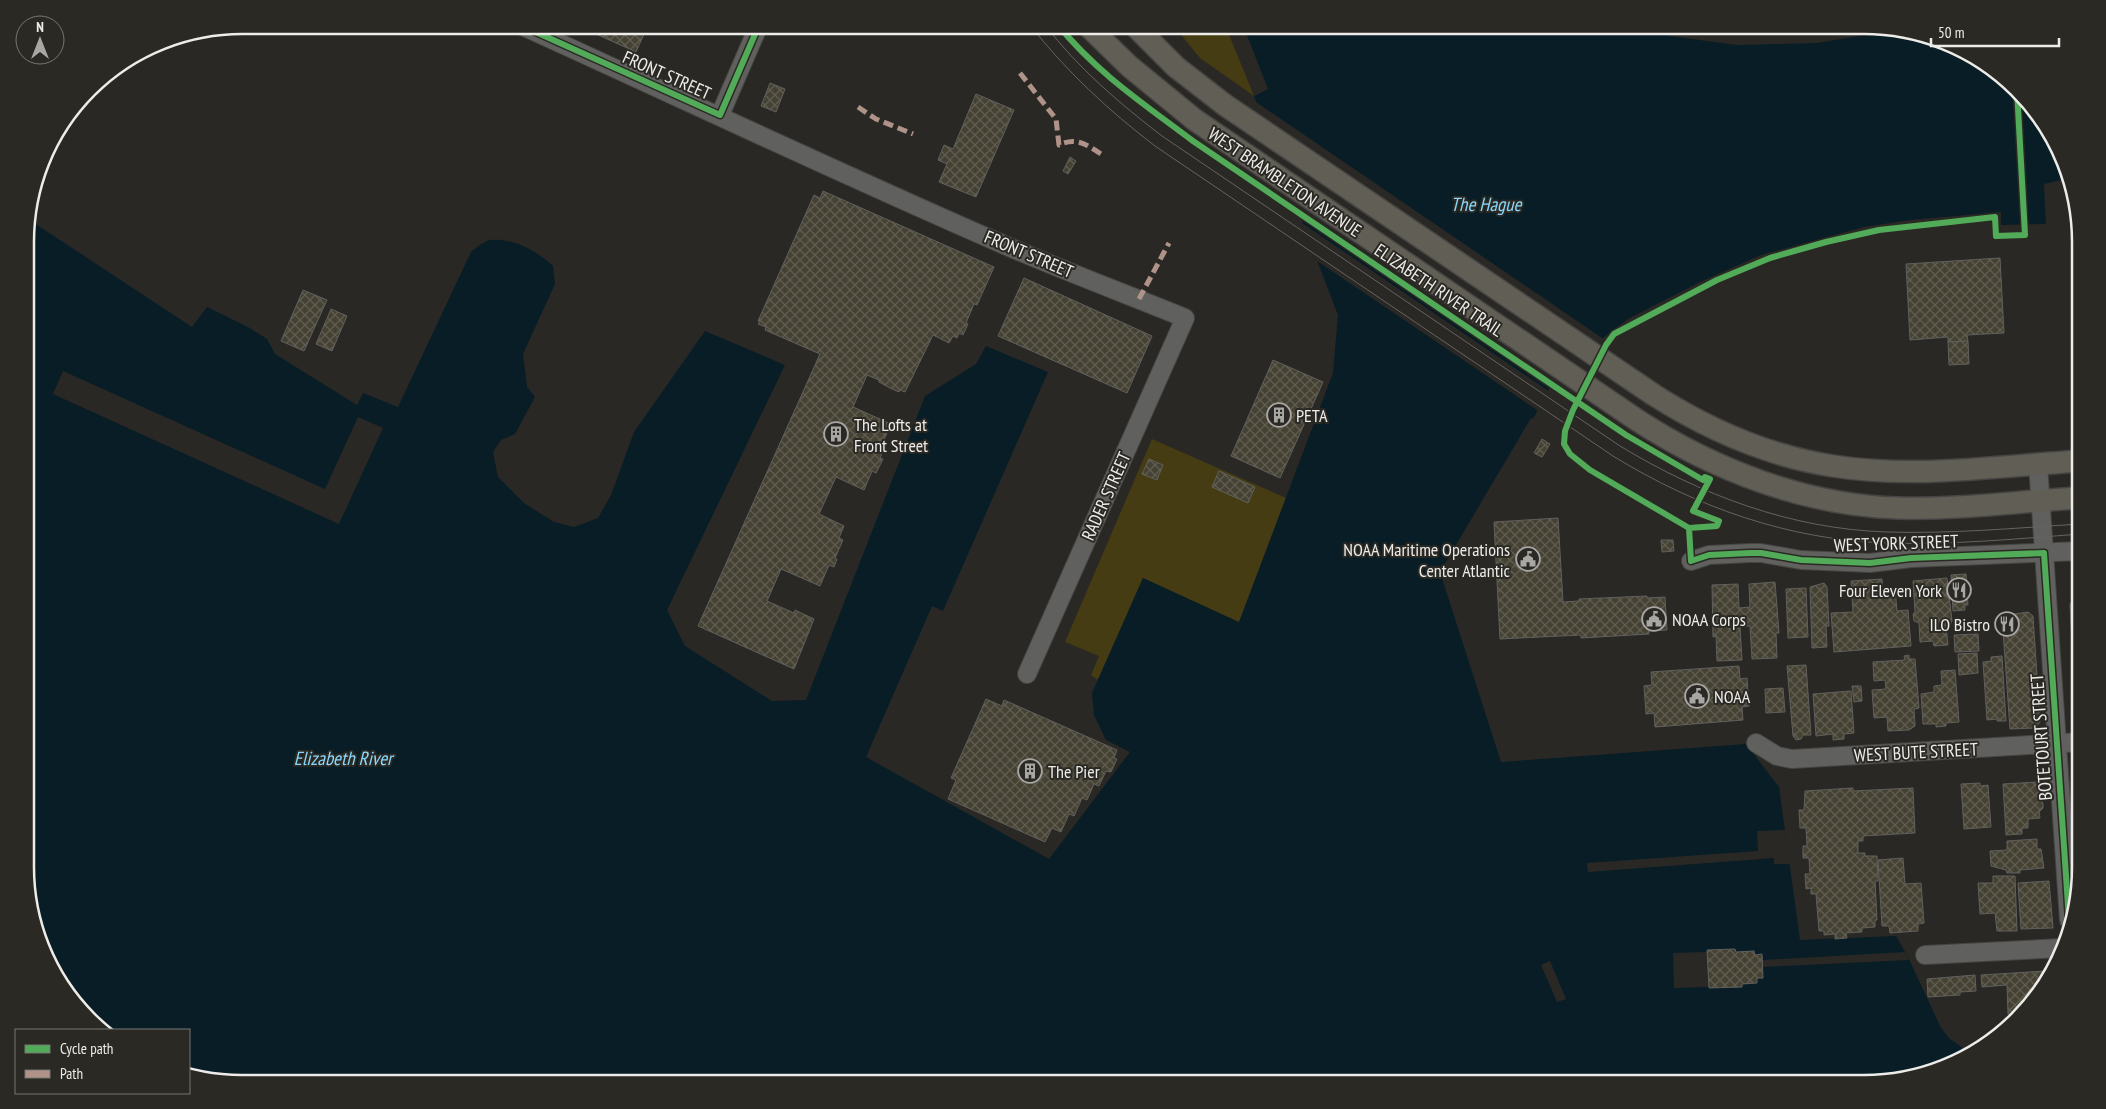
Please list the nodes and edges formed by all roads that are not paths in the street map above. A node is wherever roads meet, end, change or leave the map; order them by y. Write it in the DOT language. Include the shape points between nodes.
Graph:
graph roads {
  1 [pos="540,34"];
  2 [pos="755,34"];
  3 [pos="1096,34"];
  4 [pos="1142,34"];
  5 [pos="720,115"];
  6 [pos="1185,318"];
  7 [pos="2072,462"];
  8 [pos="2038,464"];
  9 [pos="2072,498"];
  10 [pos="2040,500"];
  11 [pos="2072,551"];
  12 [pos="2044,553"];
  13 [pos="1691,561"];
  14 [pos="1027,674"];
  15 [pos="2072,742"];
  16 [pos="1756,743"];
  17 [pos="2057,743"];
  18 [pos="2068,907"];
  19 [pos="2055,948"];
  20 [pos="1926,955"];
  1 -- 5 [label="street, FRONT STREET"];
  2 -- 5 [label="street"];
  3 -- 10 [label="main road, WEST BRAMBLETON AVENUE" via="1174,104 1238,151 1637,420 1678,444 1746,476 1837,502 1916,508"];
  4 -- 8 [label="main road, WEST BRAMBLETON AVENUE" via="1161,54 1245,119 1654,395 1704,425 1772,452 1832,466 1907,471"];
  5 -- 6 [label="street, FRONT STREET" via="1011,248"];
  6 -- 14 [label="street, RADER STREET"];
  7 -- 8 [label="main road, WEST BRAMBLETON AVENUE"];
  8 -- 10 [label="street, BOTETOURT STREET"];
  9 -- 10 [label="main road, WEST BRAMBLETON AVENUE"];
  10 -- 12 [label="street, BOTETOURT STREET"];
  11 -- 12 [label="street, WEST YORK STREET"];
  12 -- 13 [label="street, WEST YORK STREET" via="1911,558 1870,563 1801,560 1750,553 1710,555"];
  12 -- 17 [label="street, BOTETOURT STREET"];
  15 -- 17 [label="street, WEST BUTE STREET"];
  16 -- 17 [label="street, WEST BUTE STREET" via="1777,756 1792,759"];
  17 -- 18 [label="street, BOTETOURT STREET"];
  19 -- 20 [label="street"];
}
